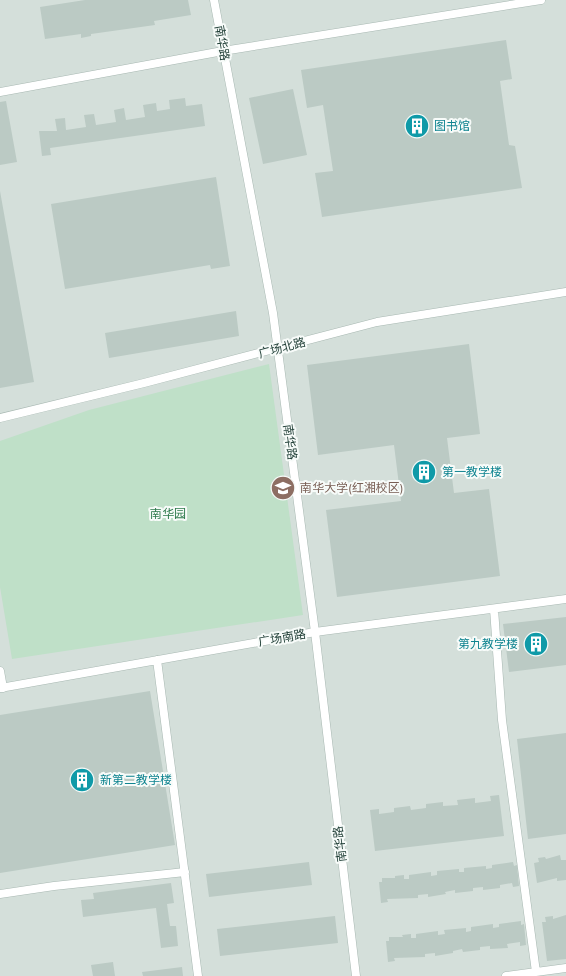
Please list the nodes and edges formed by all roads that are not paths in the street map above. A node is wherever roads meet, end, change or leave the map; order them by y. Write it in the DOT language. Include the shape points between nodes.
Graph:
graph roads {
  1 [pos="214,0"];
  2 [pos="541,0"];
  3 [pos="224,51"];
  4 [pos="0,92"];
  5 [pos="566,292"];
  6 [pos="278,349"];
  7 [pos="0,418"];
  8 [pos="566,599"];
  9 [pos="494,609"];
  10 [pos="315,632"];
  11 [pos="157,660"];
  12 [pos="0,670"];
  13 [pos="2,688"];
  14 [pos="185,872"];
  15 [pos="0,894"];
  16 [pos="566,968"];
  17 [pos="536,972"];
  18 [pos="198,976"];
  19 [pos="356,976"];
  20 [pos="506,976"];
  1 -- 3 [label="lane, 南华路"];
  2 -- 3 [label="lane"];
  3 -- 4 [label="lane"];
  3 -- 6 [label="lane, 南华路"];
  5 -- 6 [label="lane, 广场北路" via="378,322"];
  6 -- 7 [label="lane, 广场北路"];
  6 -- 10 [label="lane, 南华路"];
  8 -- 9 [label="lane, 广场南路"];
  9 -- 10 [label="lane, 广场南路"];
  9 -- 17 [label="lane" via="502,720"];
  10 -- 11 [label="lane, 广场南路"];
  10 -- 19 [label="lane, 南华路"];
  11 -- 13 [label="lane, 广场南路"];
  11 -- 14 [label="lane"];
  12 -- 13 [label="lane"];
  14 -- 15 [label="lane"];
  14 -- 18 [label="lane"];
  16 -- 17 [label="lane"];
  17 -- 20 [label="lane"];
}
